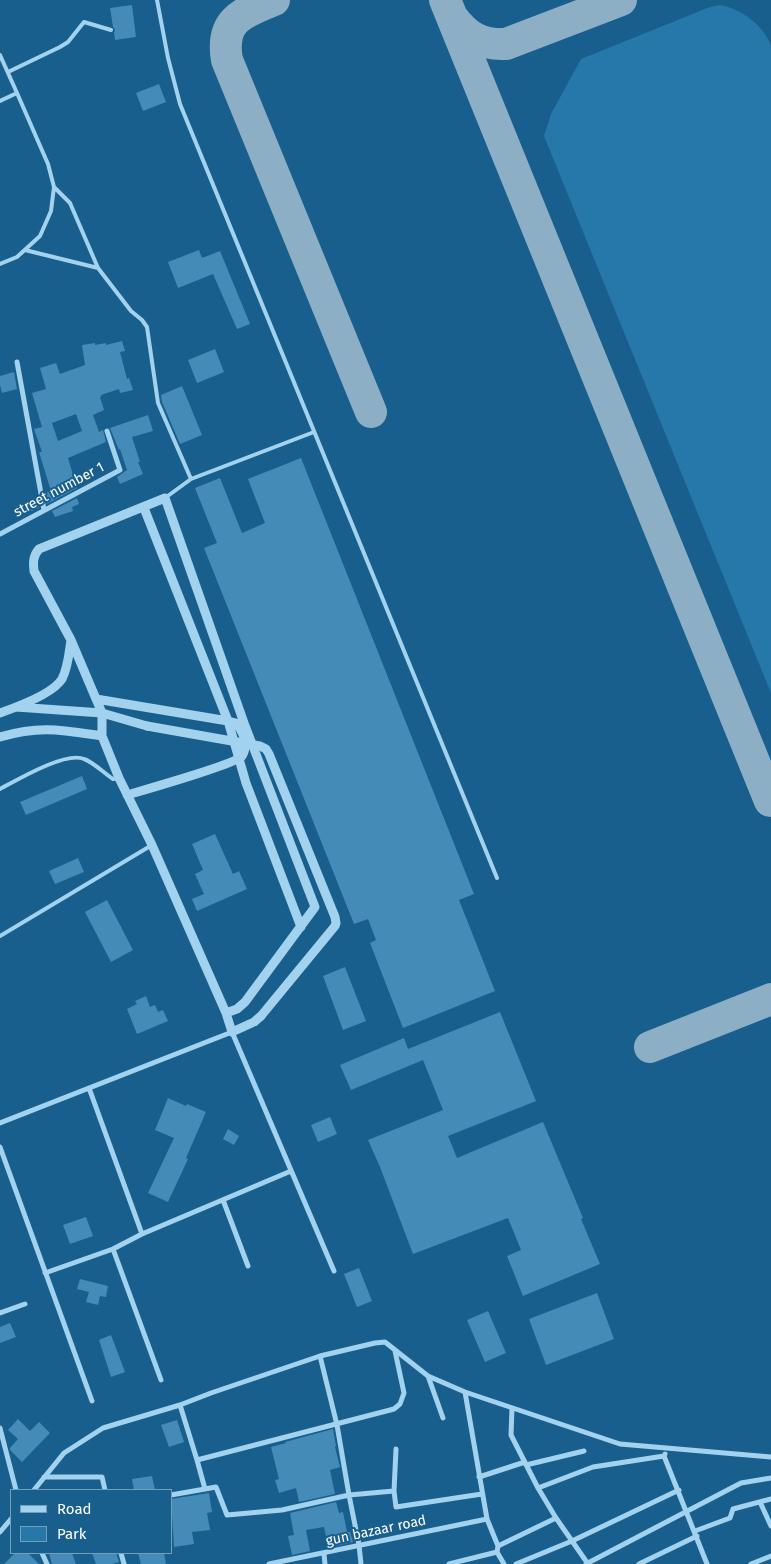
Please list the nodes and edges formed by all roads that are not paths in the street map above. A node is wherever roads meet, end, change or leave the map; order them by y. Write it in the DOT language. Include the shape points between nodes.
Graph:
graph roads {
  1 [pos="156,0"];
  2 [pos="111,30"];
  3 [pos="0,55"];
  4 [pos="8,72"];
  5 [pos="16,93"];
  6 [pos="0,101"];
  7 [pos="54,187"];
  8 [pos="25,250"];
  9 [pos="0,264"];
  10 [pos="98,268"];
  11 [pos="17,362"];
  12 [pos="107,431"];
  13 [pos="314,432"];
  14 [pos="191,479"];
  15 [pos="165,498"];
  16 [pos="144,508"];
  17 [pos="44,510"];
  18 [pos="0,534"];
  19 [pos="72,640"];
  20 [pos="96,699"];
  21 [pos="16,707"];
  22 [pos="0,713"];
  23 [pos="102,713"];
  24 [pos="228,721"];
  25 [pos="1,735"];
  26 [pos="102,736"];
  27 [pos="239,759"];
  28 [pos="119,778"];
  29 [pos="0,789"];
  30 [pos="127,795"];
  31 [pos="152,845"];
  32 [pos="497,878"];
  33 [pos="301,926"];
  34 [pos="0,936"];
  35 [pos="226,1013"];
  36 [pos="232,1032"];
  37 [pos="89,1088"];
  38 [pos="0,1123"];
  39 [pos="0,1147"];
  40 [pos="291,1171"];
  41 [pos="223,1200"];
  42 [pos="142,1234"];
  43 [pos="113,1250"];
  44 [pos="248,1266"];
  45 [pos="334,1271"];
  46 [pos="45,1273"];
  47 [pos="25,1304"];
  48 [pos="0,1313"];
  49 [pos="395,1350"];
  50 [pos="320,1356"];
  51 [pos="428,1376"];
  52 [pos="161,1380"];
  53 [pos="465,1392"];
  54 [pos="92,1401"];
  55 [pos="180,1406"];
  56 [pos="512,1408"];
  57 [pos="443,1418"];
  58 [pos="337,1425"];
  59 [pos="0,1428"];
  60 [pos="667,1448"];
  61 [pos="396,1449"];
  62 [pos="584,1451"];
  63 [pos="664,1456"];
  64 [pos="771,1457"];
  65 [pos="197,1460"];
  66 [pos="526,1463"];
  67 [pos="480,1477"];
  68 [pos="44,1478"];
  69 [pos="771,1478"];
  70 [pos="538,1488"];
  71 [pos="16,1489"];
  72 [pos="35,1489"];
  73 [pos="105,1489"];
  74 [pos="205,1489"];
  75 [pos="679,1490"];
  76 [pos="394,1491"];
  77 [pos="482,1494"];
  78 [pos="172,1495"];
  79 [pos="349,1495"];
  80 [pos="771,1499"];
  81 [pos="760,1502"];
  82 [pos="687,1510"];
  83 [pos="556,1518"];
  84 [pos="487,1519"];
  85 [pos="10,1520"];
  86 [pos="771,1526"];
  87 [pos="0,1532"];
  88 [pos="696,1533"];
  89 [pos="572,1541"];
  90 [pos="360,1545"];
  91 [pos="498,1546"];
  92 [pos="498,1552"];
  93 [pos="324,1554"];
  94 [pos="771,1556"];
  95 [pos="706,1563"];
  96 [pos="271,1564"];
  97 [pos="325,1564"];
  98 [pos="361,1564"];
  99 [pos="448,1564"];
  100 [pos="504,1564"];
  101 [pos="516,1564"];
  102 [pos="587,1564"];
  103 [pos="639,1564"];
  104 [pos="750,1564"];
  1 -- 13 [label="lane" via="180,104"];
  2 -- 4 [label="lane" via="84,22 68,42"];
  3 -- 4 [label="lane"];
  4 -- 5 [label="lane"];
  5 -- 6 [label="lane"];
  5 -- 7 [label="lane" via="48,164"];
  7 -- 8 [label="lane" via="52,211 40,236"];
  7 -- 10 [label="lane" via="70,203"];
  8 -- 9 [label="lane"];
  8 -- 10 [label="lane"];
  10 -- 14 [label="lane" via="147,328 158,402"];
  11 -- 17 [label="street"];
  12 -- 17 [label="street, street number 1" via="120,470"];
  13 -- 14 [label="lane"];
  13 -- 32 [label="lane"];
  14 -- 15 [label="lane"];
  15 -- 16 [label="street"];
  15 -- 33 [label="street" via="244,723 315,907"];
  16 -- 19 [label="street" via="39,549 35,554 34,571"];
  16 -- 24 [label="street"];
  17 -- 18 [label="street, street number 1"];
  19 -- 20 [label="street"];
  19 -- 21 [label="street" via="61,681"];
  20 -- 23 [label="street"];
  20 -- 24 [label="street"];
  21 -- 22 [label="street"];
  21 -- 23 [label="street"];
  23 -- 26 [label="street"];
  23 -- 36 [label="street, bridge" via="147,726 260,746 269,754 336,923 261,1016"];
  24 -- 27 [label="street" via="236,723 242,732 243,754"];
  25 -- 26 [label="street" via="60,729"];
  26 -- 28 [label="street"];
  27 -- 30 [label="street"];
  27 -- 33 [label="street"];
  28 -- 29 [label="lane" via="113,779 83,758 68,758"];
  28 -- 30 [label="street"];
  30 -- 31 [label="street"];
  31 -- 34 [label="lane"];
  31 -- 35 [label="street"];
  33 -- 35 [label="street" via="245,1002"];
  35 -- 36 [label="street"];
  36 -- 37 [label="street"];
  36 -- 40 [label="street"];
  37 -- 38 [label="street"];
  37 -- 42 [label="street"];
  39 -- 46 [label="street"];
  40 -- 41 [label="street"];
  40 -- 45 [label="street"];
  41 -- 42 [label="street"];
  41 -- 44 [label="street"];
  42 -- 43 [label="street"];
  43 -- 46 [label="street"];
  43 -- 52 [label="street"];
  46 -- 54 [label="street"];
  47 -- 48 [label="street"];
  49 -- 50 [label="street" via="386,1342"];
  49 -- 51 [label="street"];
  49 -- 58 [label="street" via="404,1393 400,1404 394,1409"];
  50 -- 55 [label="street"];
  50 -- 58 [label="street"];
  51 -- 53 [label="street"];
  51 -- 57 [label="street"];
  53 -- 56 [label="street"];
  53 -- 67 [label="street"];
  55 -- 65 [label="street"];
  55 -- 68 [label="street" via="103,1428 64,1452"];
  56 -- 60 [label="street" via="620,1444"];
  56 -- 66 [label="street" via="511,1435"];
  58 -- 65 [label="street"];
  58 -- 79 [label="street"];
  59 -- 71 [label="street"];
  60 -- 63 [label="street"];
  60 -- 64 [label="street"];
  61 -- 76 [label="street"];
  62 -- 66 [label="street"];
  63 -- 70 [label="street" via="593,1467"];
  63 -- 75 [label="street"];
  65 -- 74 [label="street"];
  66 -- 67 [label="street"];
  66 -- 70 [label="street"];
  67 -- 77 [label="street"];
  68 -- 72 [label="street"];
  68 -- 73 [label="street" via="102,1477"];
  69 -- 82 [label="street" via="741,1483"];
  70 -- 83 [label="street"];
  74 -- 78 [label="street"];
  74 -- 79 [label="street" via="216,1487 227,1515 282,1510"];
  75 -- 82 [label="street"];
  75 -- 89 [label="street"];
  76 -- 77 [label="street" via="396,1506"];
  76 -- 79 [label="street"];
  77 -- 84 [label="street"];
  79 -- 90 [label="street"];
  80 -- 81 [label="street"];
  81 -- 86 [label="street"];
  81 -- 88 [label="street" via="732,1509 730,1518"];
  82 -- 88 [label="street"];
  82 -- 102 [label="street"];
  83 -- 89 [label="street"];
  83 -- 91 [label="street"];
  84 -- 90 [label="street, gun bazaar road"];
  84 -- 91 [label="street"];
  85 -- 87 [label="street"];
  88 -- 95 [label="street"];
  88 -- 103 [label="street"];
  89 -- 101 [label="street"];
  89 -- 102 [label="street"];
  90 -- 93 [label="street, gun bazaar road"];
  90 -- 98 [label="street"];
  91 -- 92 [label="street"];
  92 -- 99 [label="street"];
  92 -- 100 [label="street"];
  93 -- 96 [label="street, gun bazaar road"];
  93 -- 97 [label="street"];
  94 -- 104 [label="street"];
}
